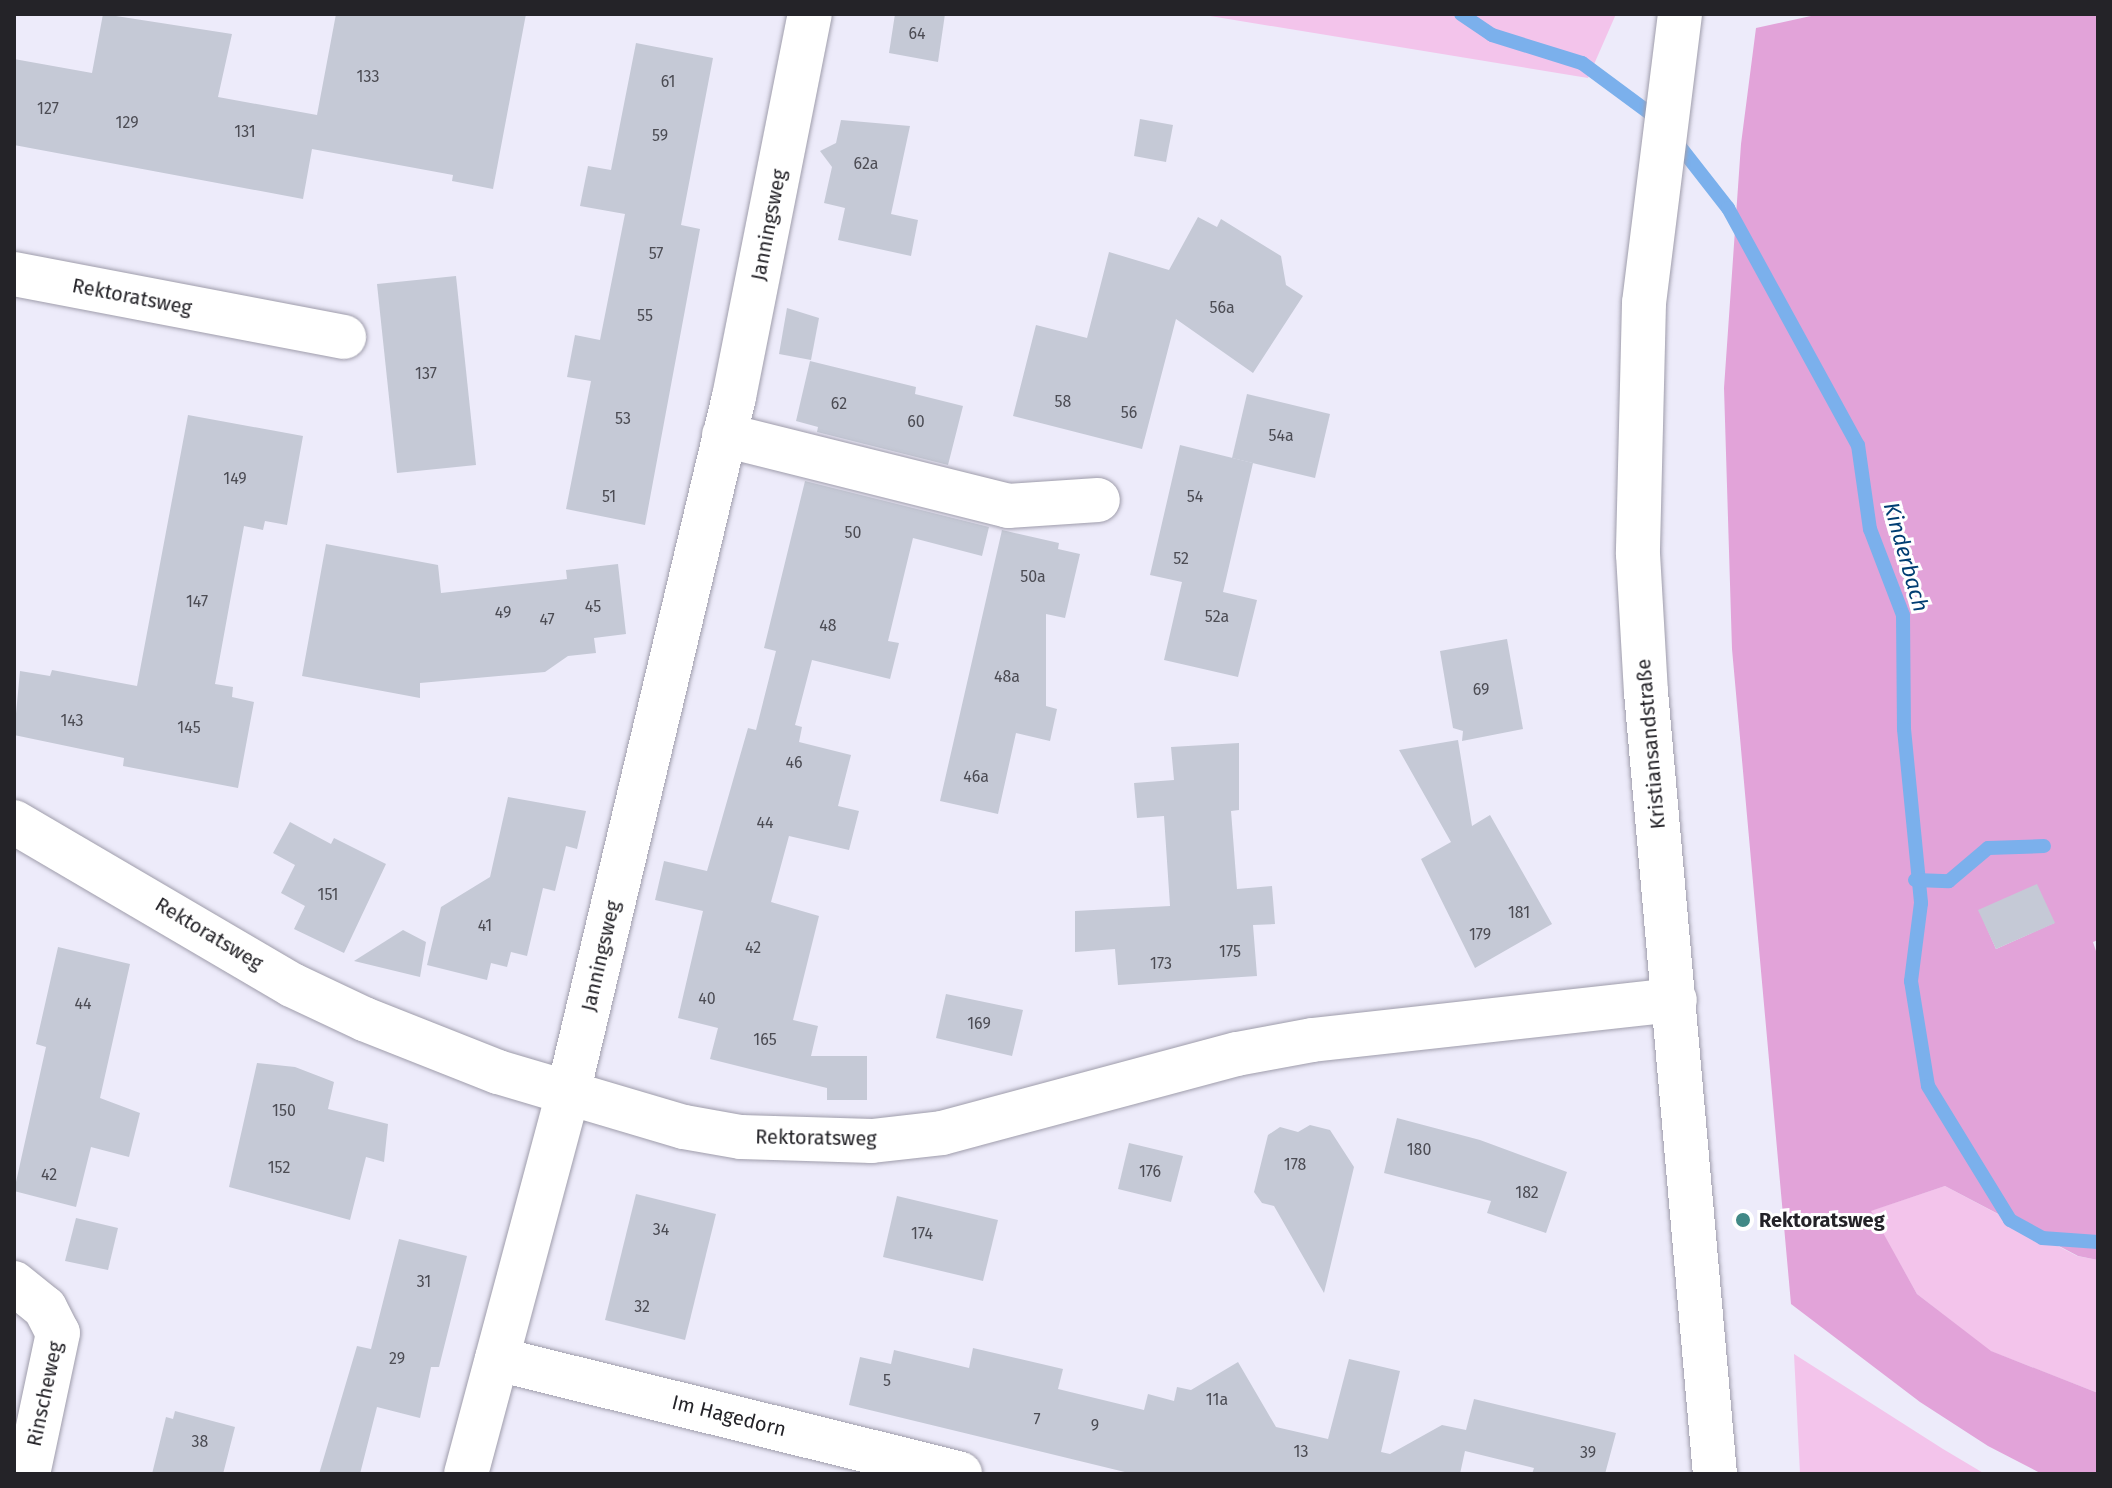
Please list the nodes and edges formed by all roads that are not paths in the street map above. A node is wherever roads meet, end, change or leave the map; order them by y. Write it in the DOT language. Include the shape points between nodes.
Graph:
graph roads {
  1 [pos="810,14"];
  2 [pos="1680,14"];
  3 [pos="14,274"];
  4 [pos="344,337"];
  5 [pos="724,435"];
  6 [pos="1098,500"];
  7 [pos="14,822"];
  8 [pos="1675,1000"];
  9 [pos="568,1093"];
  10 [pos="14,1283"];
  11 [pos="497,1359"];
  12 [pos="28,1474"];
  13 [pos="466,1474"];
  14 [pos="960,1474"];
  15 [pos="1715,1474"];
  1 -- 5 [label="street, Janningsweg"];
  2 -- 8 [label="street, Kristiansandstraße" via="1643,319 1638,554"];
  3 -- 4 [label="street, Rektoratsweg"];
  5 -- 6 [label="street" via="1008,506"];
  5 -- 9 [label="street, Janningsweg"];
  7 -- 9 [label="street, Rektoratsweg" via="307,992 433,1048"];
  8 -- 9 [label="street, Rektoratsweg" via="1312,1040 1237,1054 1005,1120 872,1141 741,1137"];
  8 -- 15 [label="street, Kristiansandstraße"];
  9 -- 11 [label="street, Janningsweg"];
  10 -- 12 [label="street, Rinscheweg" via="45,1308 58,1333"];
  11 -- 13 [label="street, Janningsweg"];
  11 -- 14 [label="street, Im Hagedorn"];
}
